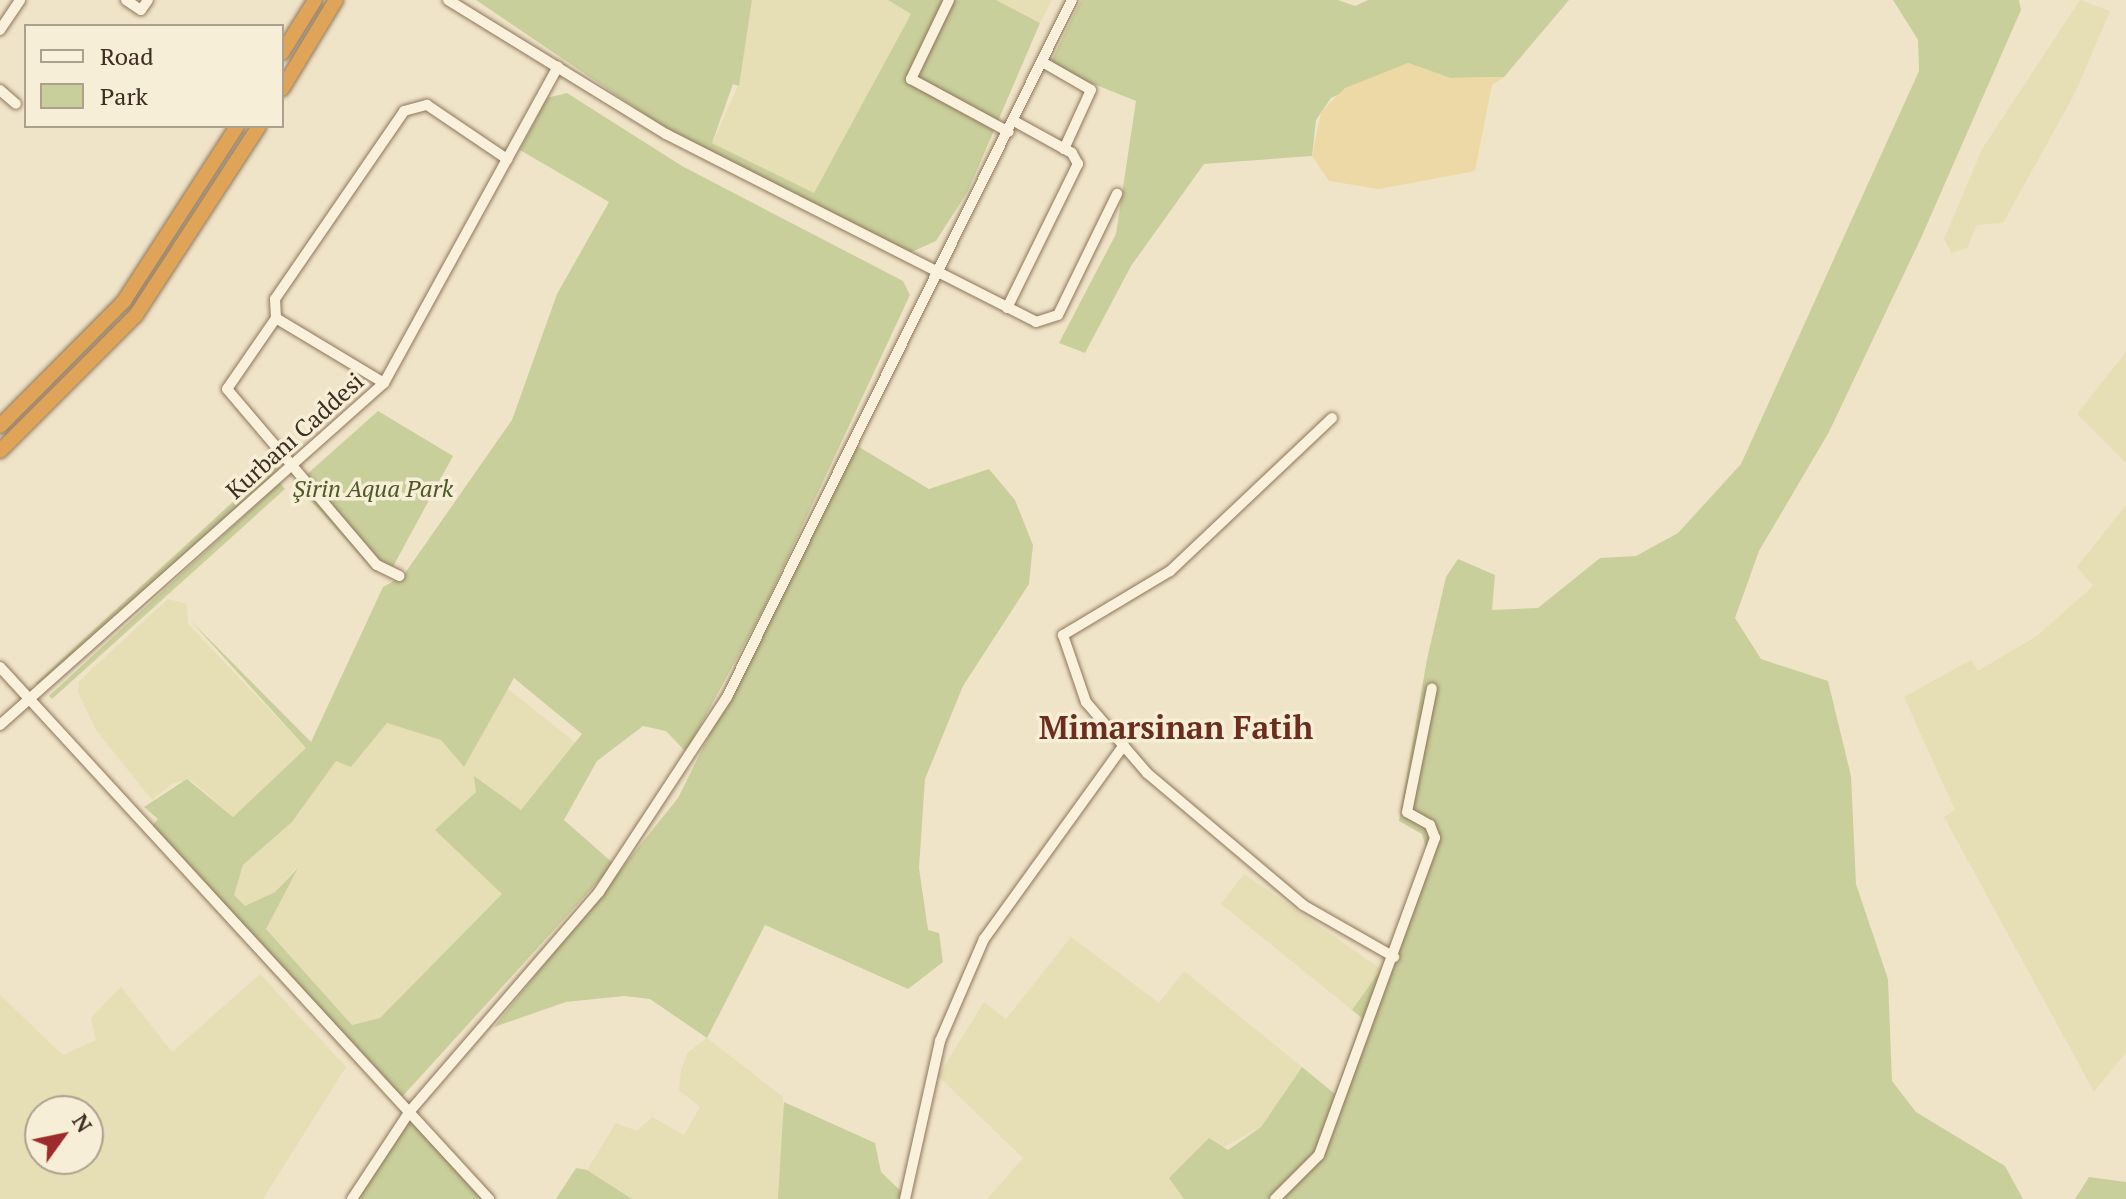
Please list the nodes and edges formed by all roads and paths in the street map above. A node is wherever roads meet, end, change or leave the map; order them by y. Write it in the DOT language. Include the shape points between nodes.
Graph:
graph roads {
  1 [pos="20,0"];
  2 [pos="126,0"];
  3 [pos="148,0"];
  4 [pos="315,0"];
  5 [pos="336,0"];
  6 [pos="448,0"];
  7 [pos="464,0"];
  8 [pos="949,0"];
  9 [pos="1072,0"];
  10 [pos="488,25"];
  11 [pos="0,30"];
  12 [pos="284,50"];
  13 [pos="1044,63"];
  14 [pos="558,67"];
  15 [pos="284,86"];
  16 [pos="0,90"];
  17 [pos="16,104"];
  18 [pos="1014,121"];
  19 [pos="236,128"];
  20 [pos="258,128"];
  21 [pos="1009,132"];
  22 [pos="1064,149"];
  23 [pos="507,159"];
  24 [pos="1117,194"];
  25 [pos="935,270"];
  26 [pos="1007,308"];
  27 [pos="276,318"];
  28 [pos="384,383"];
  29 [pos="1332,418"];
  30 [pos="0,426"];
  31 [pos="0,451"];
  32 [pos="291,465"];
  33 [pos="400,576"];
  34 [pos="0,667"];
  35 [pos="1432,688"];
  36 [pos="34,702"];
  37 [pos="0,725"];
  38 [pos="1124,745"];
  39 [pos="1394,957"];
  40 [pos="410,1111"];
  41 [pos="352,1199"];
  42 [pos="489,1199"];
  43 [pos="905,1199"];
  44 [pos="1275,1199"];
  1 -- 11 [label="street"];
  2 -- 3 [label="street" via="141,10"];
  4 -- 12 [label="highway"];
  5 -- 15 [label="highway"];
  6 -- 10 [label="street"];
  7 -- 10 [label="street"];
  8 -- 21 [label="street" via="911,79"];
  9 -- 13 [label="street"];
  10 -- 14 [label="street"];
  13 -- 18 [label="street"];
  13 -- 22 [label="street" via="1091,90"];
  14 -- 23 [label="street, Kurbanı Caddesi"];
  14 -- 25 [label="street" via="666,134"];
  16 -- 17 [label="street"];
  18 -- 21 [label="street"];
  18 -- 22 [label="street"];
  19 -- 30 [label="highway" via="124,301"];
  20 -- 31 [label="highway" via="136,315"];
  21 -- 25 [label="street"];
  22 -- 26 [label="street" via="1078,168"];
  23 -- 27 [label="street" via="427,105 404,111 275,299"];
  23 -- 28 [label="street, Kurbanı Caddesi"];
  24 -- 26 [label="street" via="1058,315 1041,323"];
  25 -- 26 [label="street"];
  25 -- 40 [label="street" via="727,697 599,892"];
  27 -- 28 [label="street"];
  27 -- 32 [label="street" via="227,389"];
  28 -- 32 [label="street, Kurbanı Caddesi"];
  29 -- 38 [label="street" via="1170,571 1063,635 1086,702"];
  32 -- 33 [label="street" via="377,565"];
  32 -- 36 [label="street, Kurbanı Caddesi"];
  34 -- 36 [label="street"];
  35 -- 39 [label="street" via="1407,812 1430,825 1435,838"];
  36 -- 37 [label="street, Kurbanı Caddesi"];
  36 -- 40 [label="street"];
  38 -- 39 [label="street" via="1292,895"];
  38 -- 43 [label="street" via="984,939 940,1041"];
  39 -- 44 [label="street" via="1319,1155"];
  40 -- 41 [label="street"];
  40 -- 42 [label="street"];
}
